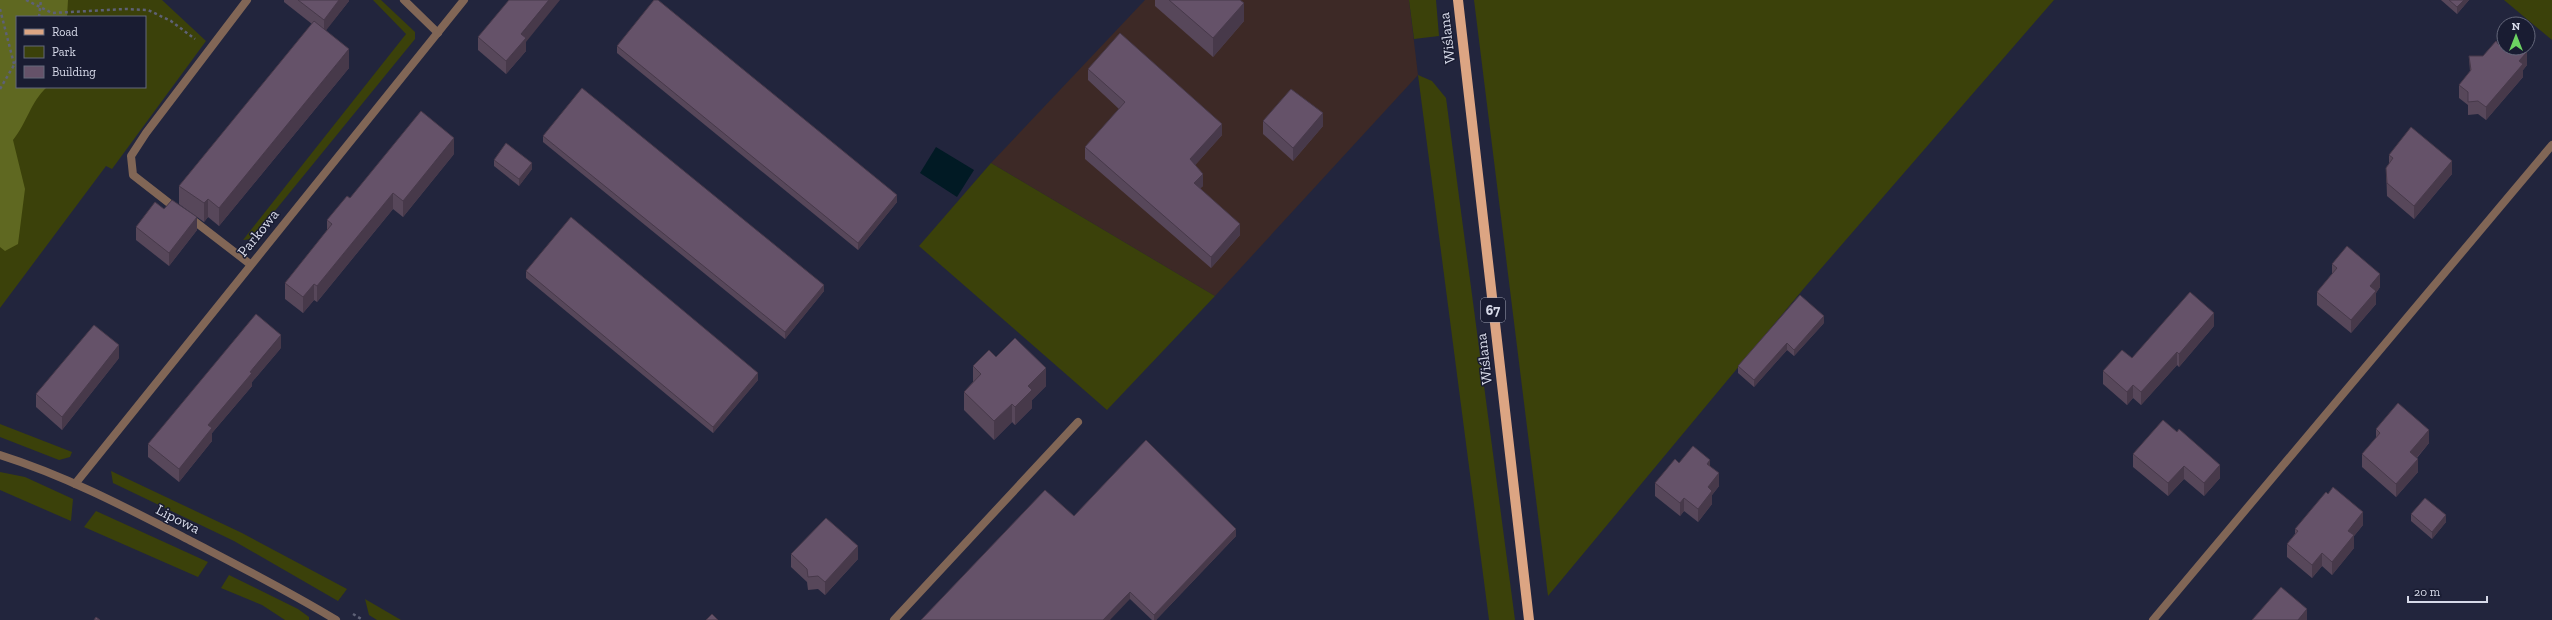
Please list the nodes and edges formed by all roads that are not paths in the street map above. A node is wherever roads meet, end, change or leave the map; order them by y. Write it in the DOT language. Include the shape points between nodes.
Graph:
graph roads {
  1 [pos="247,0"];
  2 [pos="404,0"];
  3 [pos="464,0"];
  4 [pos="1458,0"];
  5 [pos="438,33"];
  6 [pos="2552,145"];
  7 [pos="250,264"];
  8 [pos="1078,422"];
  9 [pos="0,455"];
  10 [pos="75,484"];
  11 [pos="336,620"];
  12 [pos="894,620"];
  13 [pos="1529,620"];
  14 [pos="2153,620"];
  1 -- 7 [label="street" via="146,133 131,156 130,164 133,176 155,195 193,220"];
  2 -- 5 [label="street"];
  3 -- 5 [label="street, Parkowa"];
  4 -- 13 [label="main road, Wiślana / 67"];
  5 -- 7 [label="street, Parkowa"];
  6 -- 14 [label="street"];
  7 -- 10 [label="street, Parkowa"];
  8 -- 12 [label="street"];
  9 -- 10 [label="street, Lipowa"];
  10 -- 11 [label="street, Lipowa" via="162,526"];
}
